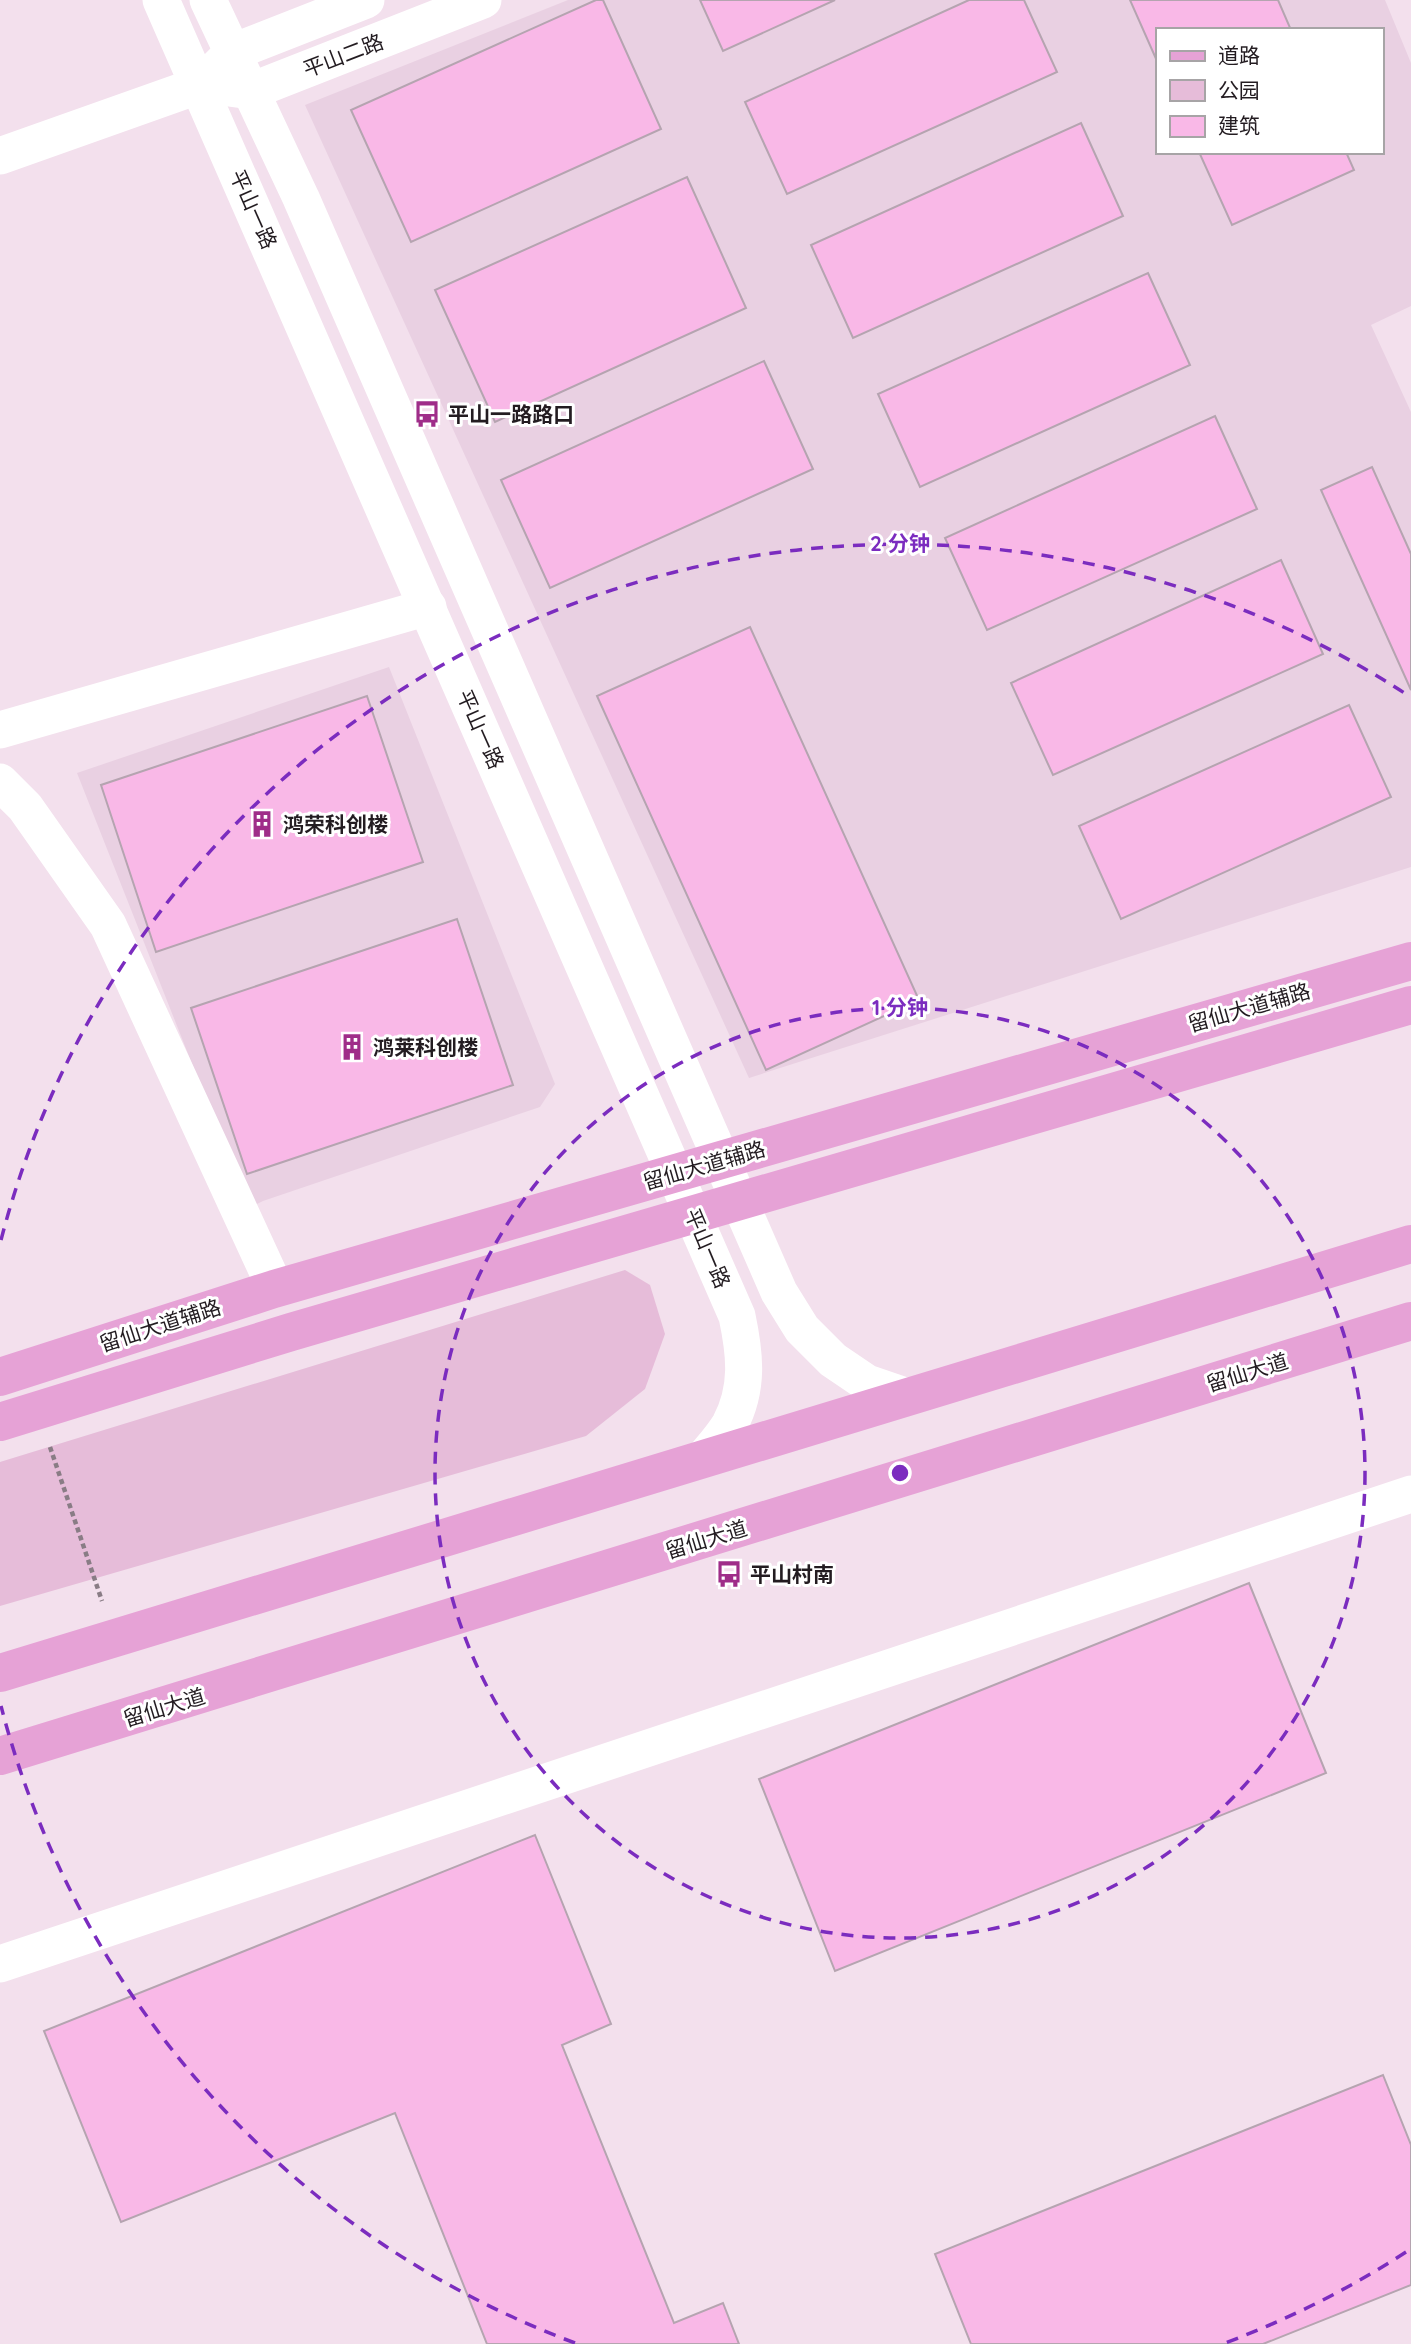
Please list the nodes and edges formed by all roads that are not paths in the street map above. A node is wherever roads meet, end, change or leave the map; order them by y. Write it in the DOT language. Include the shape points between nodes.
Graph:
graph roads {
  1 [pos="161,0"];
  2 [pos="208,0"];
  3 [pos="366,0"];
  4 [pos="483,0"];
  5 [pos="233,52"];
  6 [pos="200,85"];
  7 [pos="251,91"];
  8 [pos="0,156"];
  9 [pos="428,607"];
  10 [pos="0,730"];
  11 [pos="0,782"];
  12 [pos="1411,961"];
  13 [pos="1411,1005"];
  14 [pos="721,1160"];
  15 [pos="675,1173"];
  16 [pos="739,1201"];
  17 [pos="693,1215"];
  18 [pos="1411,1244"];
  19 [pos="272,1281"];
  20 [pos="1411,1321"];
  21 [pos="0,1377"];
  22 [pos="908,1397"];
  23 [pos="0,1422"];
  24 [pos="703,1460"];
  25 [pos="1411,1494"];
  26 [pos="0,1673"];
  27 [pos="0,1756"];
  28 [pos="0,1964"];
  1 -- 6 [label="street, 平山一路"];
  2 -- 5 [label="street"];
  3 -- 5 [label="street, 平山二路"];
  4 -- 7 [label="street, 平山二路"];
  5 -- 6 [label="street, 平山二路"];
  5 -- 7 [label="street"];
  6 -- 7 [label="street, 平山二路"];
  6 -- 8 [label="street, 平山二路"];
  6 -- 9 [label="street, 平山一路"];
  7 -- 14 [label="street"];
  9 -- 10 [label="street"];
  9 -- 15 [label="street, 平山一路"];
  11 -- 19 [label="street" via="25,807 108,925"];
  12 -- 14 [label="main road, 留仙大道辅路"];
  13 -- 16 [label="main road, 留仙大道辅路"];
  14 -- 15 [label="main road, 留仙大道辅路"];
  14 -- 16 [label="street"];
  15 -- 17 [label="street, 平山一路"];
  15 -- 21 [label="main road, 留仙大道辅路" via="274,1289"];
  16 -- 17 [label="main road, 留仙大道辅路"];
  16 -- 22 [label="street" via="779,1292 802,1329 833,1360 867,1383"];
  17 -- 23 [label="main road, 留仙大道辅路"];
  17 -- 24 [label="street, 平山一路" via="737,1316 745,1353 743,1388 730,1424"];
  18 -- 22 [label="main road"];
  20 -- 27 [label="main road, 留仙大道"];
  22 -- 24 [label="main road"];
  24 -- 26 [label="main road"];
  25 -- 28 [label="street"];
}
